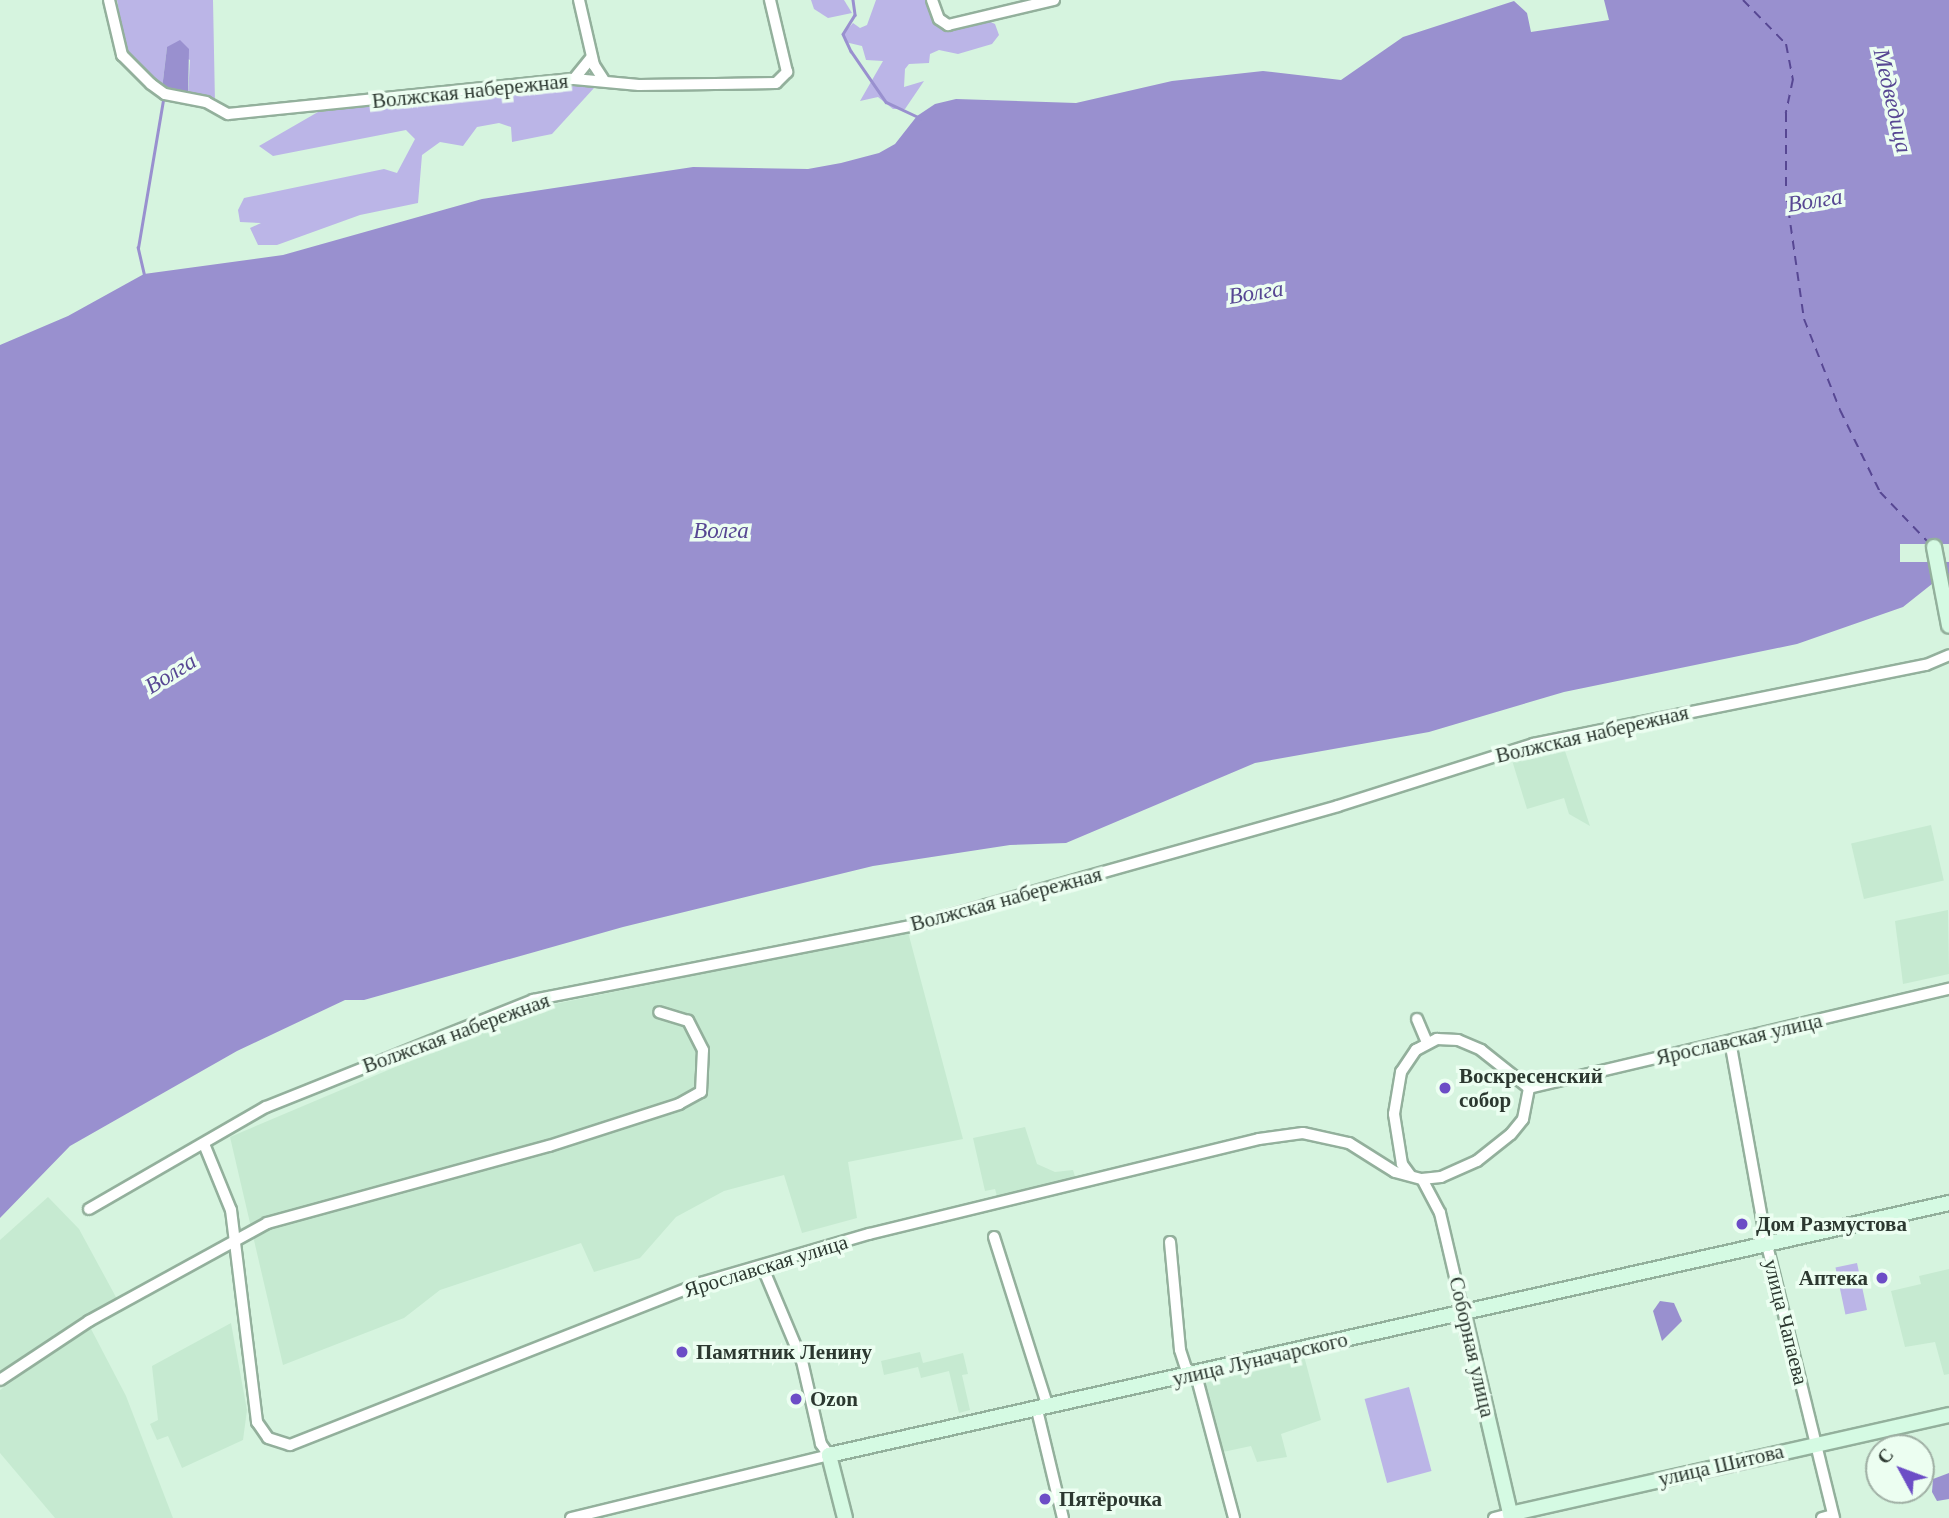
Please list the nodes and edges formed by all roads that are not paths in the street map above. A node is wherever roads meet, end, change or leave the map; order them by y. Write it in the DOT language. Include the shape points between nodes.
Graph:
graph roads {
  1 [pos="109,0"];
  2 [pos="579,0"];
  3 [pos="770,0"];
  4 [pos="932,0"];
  5 [pos="1054,0"];
  6 [pos="592,57"];
  7 [pos="574,79"];
  8 [pos="603,79"];
  9 [pos="1934,547"];
  10 [pos="1949,626"];
  11 [pos="1949,654"];
  12 [pos="1949,989"];
  13 [pos="659,1012"];
  14 [pos="1417,1019"];
  15 [pos="1730,1041"];
  16 [pos="1427,1042"];
  17 [pos="1529,1088"];
  18 [pos="204,1144"];
  19 [pos="1411,1176"];
  20 [pos="1422,1179"];
  21 [pos="1949,1203"];
  22 [pos="89,1209"];
  23 [pos="994,1237"];
  24 [pos="236,1241"];
  25 [pos="1766,1241"];
  26 [pos="1170,1242"];
  27 [pos="762,1266"];
  28 [pos="1463,1311"];
  29 [pos="1196,1375"];
  30 [pos="0,1380"];
  31 [pos="1043,1409"];
  32 [pos="1949,1415"];
  33 [pos="1816,1443"];
  34 [pos="830,1454"];
  35 [pos="1511,1516"];
  36 [pos="1834,1516"];
  37 [pos="571,1518"];
  38 [pos="845,1518"];
  39 [pos="1063,1518"];
  40 [pos="1234,1518"];
  41 [pos="1494,1518"];
  42 [pos="1822,1518"];
  1 -- 7 [label="street, Волжская набережная" via="122,55 158,91 206,102 228,114"];
  2 -- 6 [label="street"];
  3 -- 8 [label="street, Волжская набережная" via="785,78 776,83 670,85"];
  4 -- 5 [label="street" via="943,23"];
  6 -- 7 [label="street"];
  6 -- 8 [label="street"];
  7 -- 8 [label="street, Волжская набережная"];
  9 -- 10 [label="street"];
  11 -- 18 [label="street, Волжская набережная" via="1926,666 1533,744 1338,806 915,925 533,1000 309,1088"];
  12 -- 15 [label="street, Ярославская улица"];
  13 -- 24 [label="street" via="688,1021 703,1051 701,1092 680,1104 549,1146 267,1223"];
  14 -- 16 [label="street"];
  15 -- 17 [label="street, Ярославская улица"];
  15 -- 25 [label="street, улица Чапаева"];
  16 -- 17 [label="street" via="1450,1038 1466,1042"];
  16 -- 19 [label="street" via="1408,1059 1396,1094 1401,1155"];
  17 -- 20 [label="street, Ярославская улица" via="1523,1119 1495,1149 1459,1170"];
  18 -- 22 [label="street, Волжская набережная"];
  18 -- 24 [label="street, Ярославская улица" via="231,1210"];
  19 -- 20 [label="street, Ярославская улица"];
  19 -- 27 [label="street, Ярославская улица" via="1334,1138 1283,1135 869,1234"];
  20 -- 28 [label="street, Соборная улица" via="1440,1213"];
  21 -- 25 [label="street, улица Луначарского"];
  23 -- 31 [label="street"];
  24 -- 27 [label="street, Ярославская улица" via="257,1422 268,1438 290,1445 701,1283"];
  24 -- 30 [label="street" via="89,1321"];
  25 -- 28 [label="street, улица Луначарского"];
  25 -- 33 [label="street, улица Чапаева"];
  26 -- 29 [label="street" via="1180,1350 1186,1368"];
  27 -- 34 [label="street" via="802,1361 821,1444"];
  28 -- 29 [label="street, улица Луначарского"];
  28 -- 35 [label="street, Соборная улица"];
  29 -- 31 [label="street, улица Луначарского"];
  29 -- 40 [label="street"];
  31 -- 34 [label="street, улица Луначарского"];
  31 -- 39 [label="street"];
  32 -- 33 [label="street, улица Шитова"];
  33 -- 35 [label="street, улица Шитова"];
  33 -- 36 [label="street, улица Чапаева"];
  34 -- 37 [label="street, улица Луначарского"];
  34 -- 38 [label="street"];
  35 -- 41 [label="street, улица Шитова"];
  36 -- 42 [label="street"];
}
